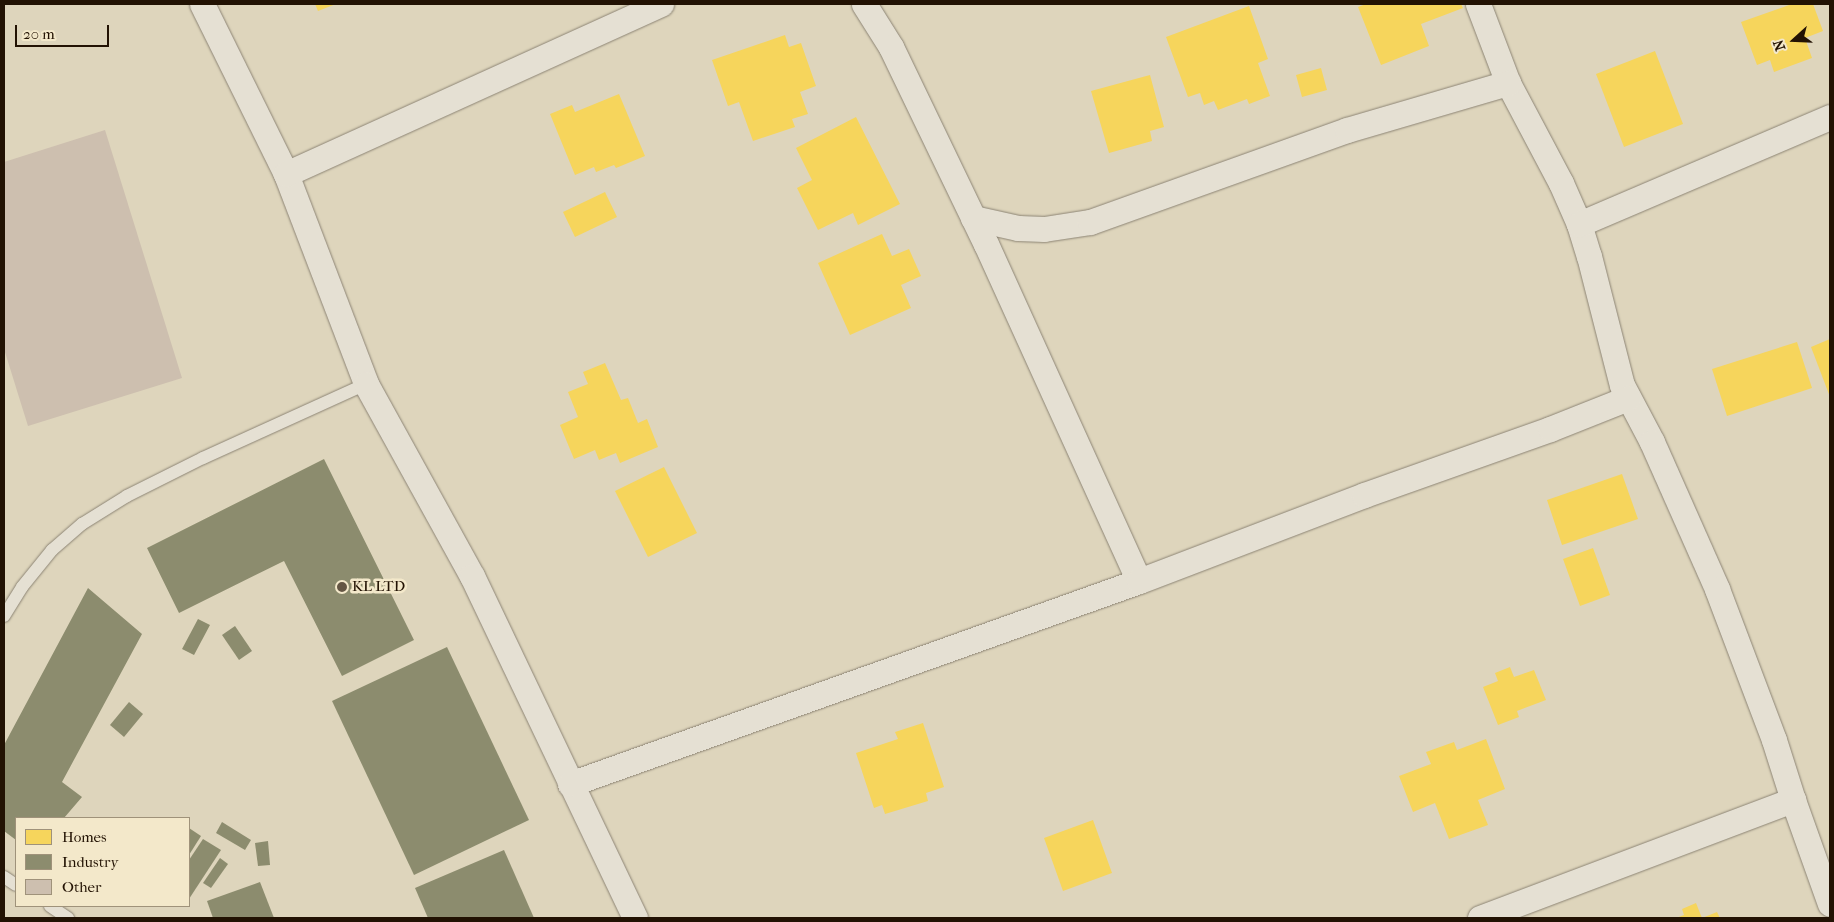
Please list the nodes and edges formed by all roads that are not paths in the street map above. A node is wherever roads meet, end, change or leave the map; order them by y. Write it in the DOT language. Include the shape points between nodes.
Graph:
graph roads {
  1 [pos="202,4"];
  2 [pos="661,4"];
  3 [pos="864,4"];
  4 [pos="1478,4"];
  5 [pos="1508,83"];
  6 [pos="1830,117"];
  7 [pos="286,174"];
  8 [pos="973,218"];
  9 [pos="1579,224"];
  10 [pos="366,384"];
  11 [pos="1628,398"];
  12 [pos="1139,581"];
  13 [pos="4,616"];
  14 [pos="570,784"];
  15 [pos="1792,800"];
  16 [pos="4,877"];
  17 [pos="15,884"];
  18 [pos="1830,904"];
  19 [pos="52,907"];
  20 [pos="68,918"];
  21 [pos="635,918"];
  22 [pos="1480,918"];
  1 -- 7 [label="street"];
  2 -- 7 [label="street"];
  3 -- 8 [label="street" via="891,47"];
  4 -- 5 [label="street"];
  5 -- 8 [label="street" via="1348,130 1090,222 1044,229 1018,228"];
  5 -- 9 [label="street"];
  6 -- 9 [label="street"];
  7 -- 10 [label="street"];
  8 -- 12 [label="street"];
  9 -- 11 [label="street" via="1590,256 1616,368"];
  10 -- 13 [label="lane" via="203,458 127,496 82,524 52,550"];
  10 -- 14 [label="street" via="472,576"];
  11 -- 12 [label="street"];
  11 -- 15 [label="street" via="1652,442 1717,589 1774,740"];
  12 -- 14 [label="street"];
  14 -- 21 [label="street"];
  15 -- 18 [label="street"];
  15 -- 22 [label="street"];
  16 -- 17 [label="lane"];
  19 -- 20 [label="lane"];
}
